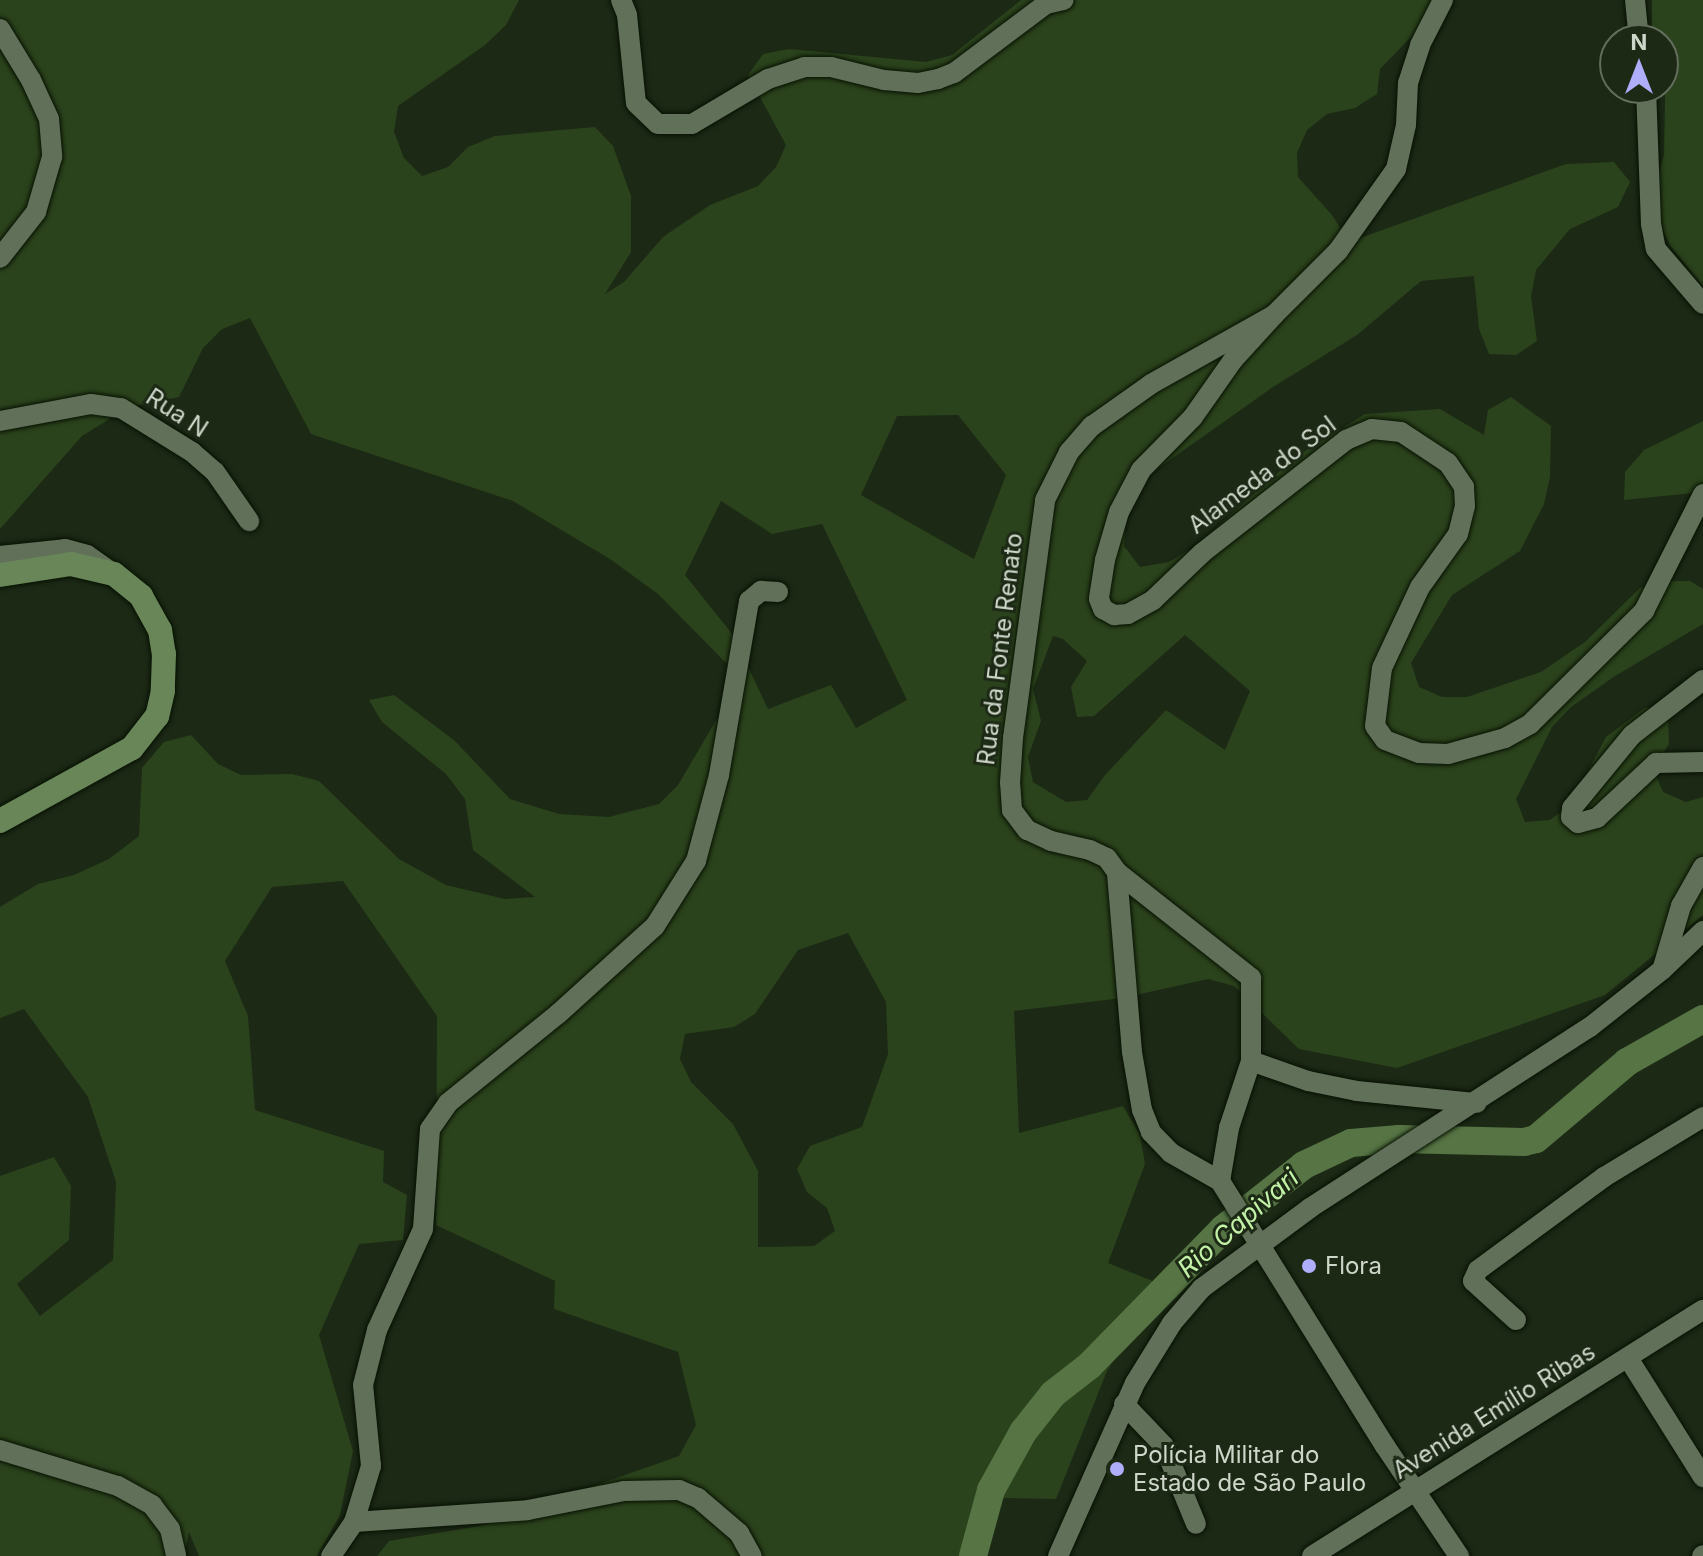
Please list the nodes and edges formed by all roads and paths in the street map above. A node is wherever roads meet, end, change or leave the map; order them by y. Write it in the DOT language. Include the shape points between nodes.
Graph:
graph roads {
  1 [pos="621,0"];
  2 [pos="1064,0"];
  3 [pos="1443,0"];
  4 [pos="1635,0"];
  5 [pos="1637,24"];
  6 [pos="0,29"];
  7 [pos="1647,104"];
  8 [pos="0,258"];
  9 [pos="1703,304"];
  10 [pos="1274,315"];
  11 [pos="0,421"];
  12 [pos="1703,494"];
  13 [pos="249,521"];
  14 [pos="0,556"];
  15 [pos="114,574"];
  16 [pos="0,575"];
  17 [pos="778,592"];
  18 [pos="1703,680"];
  19 [pos="1703,762"];
  20 [pos="0,821"];
  21 [pos="1703,867"];
  22 [pos="1117,872"];
  23 [pos="1703,931"];
  24 [pos="1662,970"];
  25 [pos="1251,1061"];
  26 [pos="1476,1103"];
  27 [pos="1703,1117"];
  28 [pos="1223,1186"];
  29 [pos="1256,1240"];
  30 [pos="1703,1310"];
  31 [pos="1516,1320"];
  32 [pos="1628,1358"];
  33 [pos="1124,1404"];
  34 [pos="0,1450"];
  35 [pos="1703,1477"];
  36 [pos="1415,1490"];
  37 [pos="354,1522"];
  38 [pos="1196,1524"];
  39 [pos="176,1556"];
  40 [pos="331,1556"];
  41 [pos="752,1556"];
  42 [pos="1058,1556"];
  43 [pos="1312,1556"];
  44 [pos="1459,1556"];
  1 -- 2 [label="street" via="636,103 658,124 692,124 768,79 804,67 831,67 884,80 938,79 954,73 1046,4"];
  3 -- 10 [label="street" via="1408,83 1396,169 1338,251"];
  4 -- 5 [label="street"];
  6 -- 8 [label="street" via="49,119 52,157 36,212"];
  7 -- 9 [label="street" via="1656,249"];
  10 -- 12 [label="street, Alameda do Sol" via="1233,360 1193,417 1141,470 1119,512 1099,599 1114,615 1128,614 1153,600 1202,553 1346,440 1372,429 1401,432 1448,463 1464,487 1465,506 1458,534 1420,587 1382,668 1375,726 1385,740 1419,753 1448,754 1505,738 1530,724 1644,611"];
  10 -- 22 [label="street, Rua da Fonte Renato" via="1151,384 1092,426 1069,452 1045,500 1013,738 1012,810 1027,830 1090,850 1107,858"];
  11 -- 13 [label="street, Rua N" via="91,404 121,408 215,472"];
  14 -- 15 [label="street" via="65,549 87,555"];
  15 -- 16 [label="main road" via="71,564"];
  15 -- 20 [label="main road" via="141,596 160,630 163,691 157,716 132,748"];
  17 -- 37 [label="street" via="761,591 749,601 719,775 696,861 655,926 448,1103 430,1129 423,1229 377,1330 363,1385 371,1466"];
  18 -- 19 [label="street" via="1632,735 1572,808 1571,817 1578,823 1597,818 1656,763"];
  21 -- 24 [label="street" via="1681,906"];
  22 -- 25 [label="street, Rua da Fonte Renato" via="1251,978"];
  22 -- 28 [label="street" via="1142,1110 1151,1132 1171,1153"];
  23 -- 24 [label="street"];
  24 -- 26 [label="street" via="1590,1027"];
  25 -- 26 [label="street" via="1357,1091"];
  25 -- 28 [label="street" via="1229,1128"];
  26 -- 29 [label="street"];
  27 -- 31 [label="street" via="1604,1177 1478,1270 1473,1281"];
  28 -- 29 [label="street"];
  29 -- 33 [label="street" via="1172,1323"];
  29 -- 36 [label="street"];
  30 -- 32 [label="street, Avenida Emílio Ribas"];
  32 -- 35 [label="street"];
  32 -- 36 [label="street, Avenida Emílio Ribas"];
  33 -- 38 [label="street" via="1164,1446"];
  33 -- 42 [label="street"];
  34 -- 39 [label="street" via="118,1486 152,1505 170,1529"];
  36 -- 43 [label="street, Avenida Emílio Ribas"];
  36 -- 44 [label="street"];
  37 -- 40 [label="street"];
  37 -- 41 [label="street" via="528,1510 624,1491 679,1490 698,1498 739,1533"];
}
